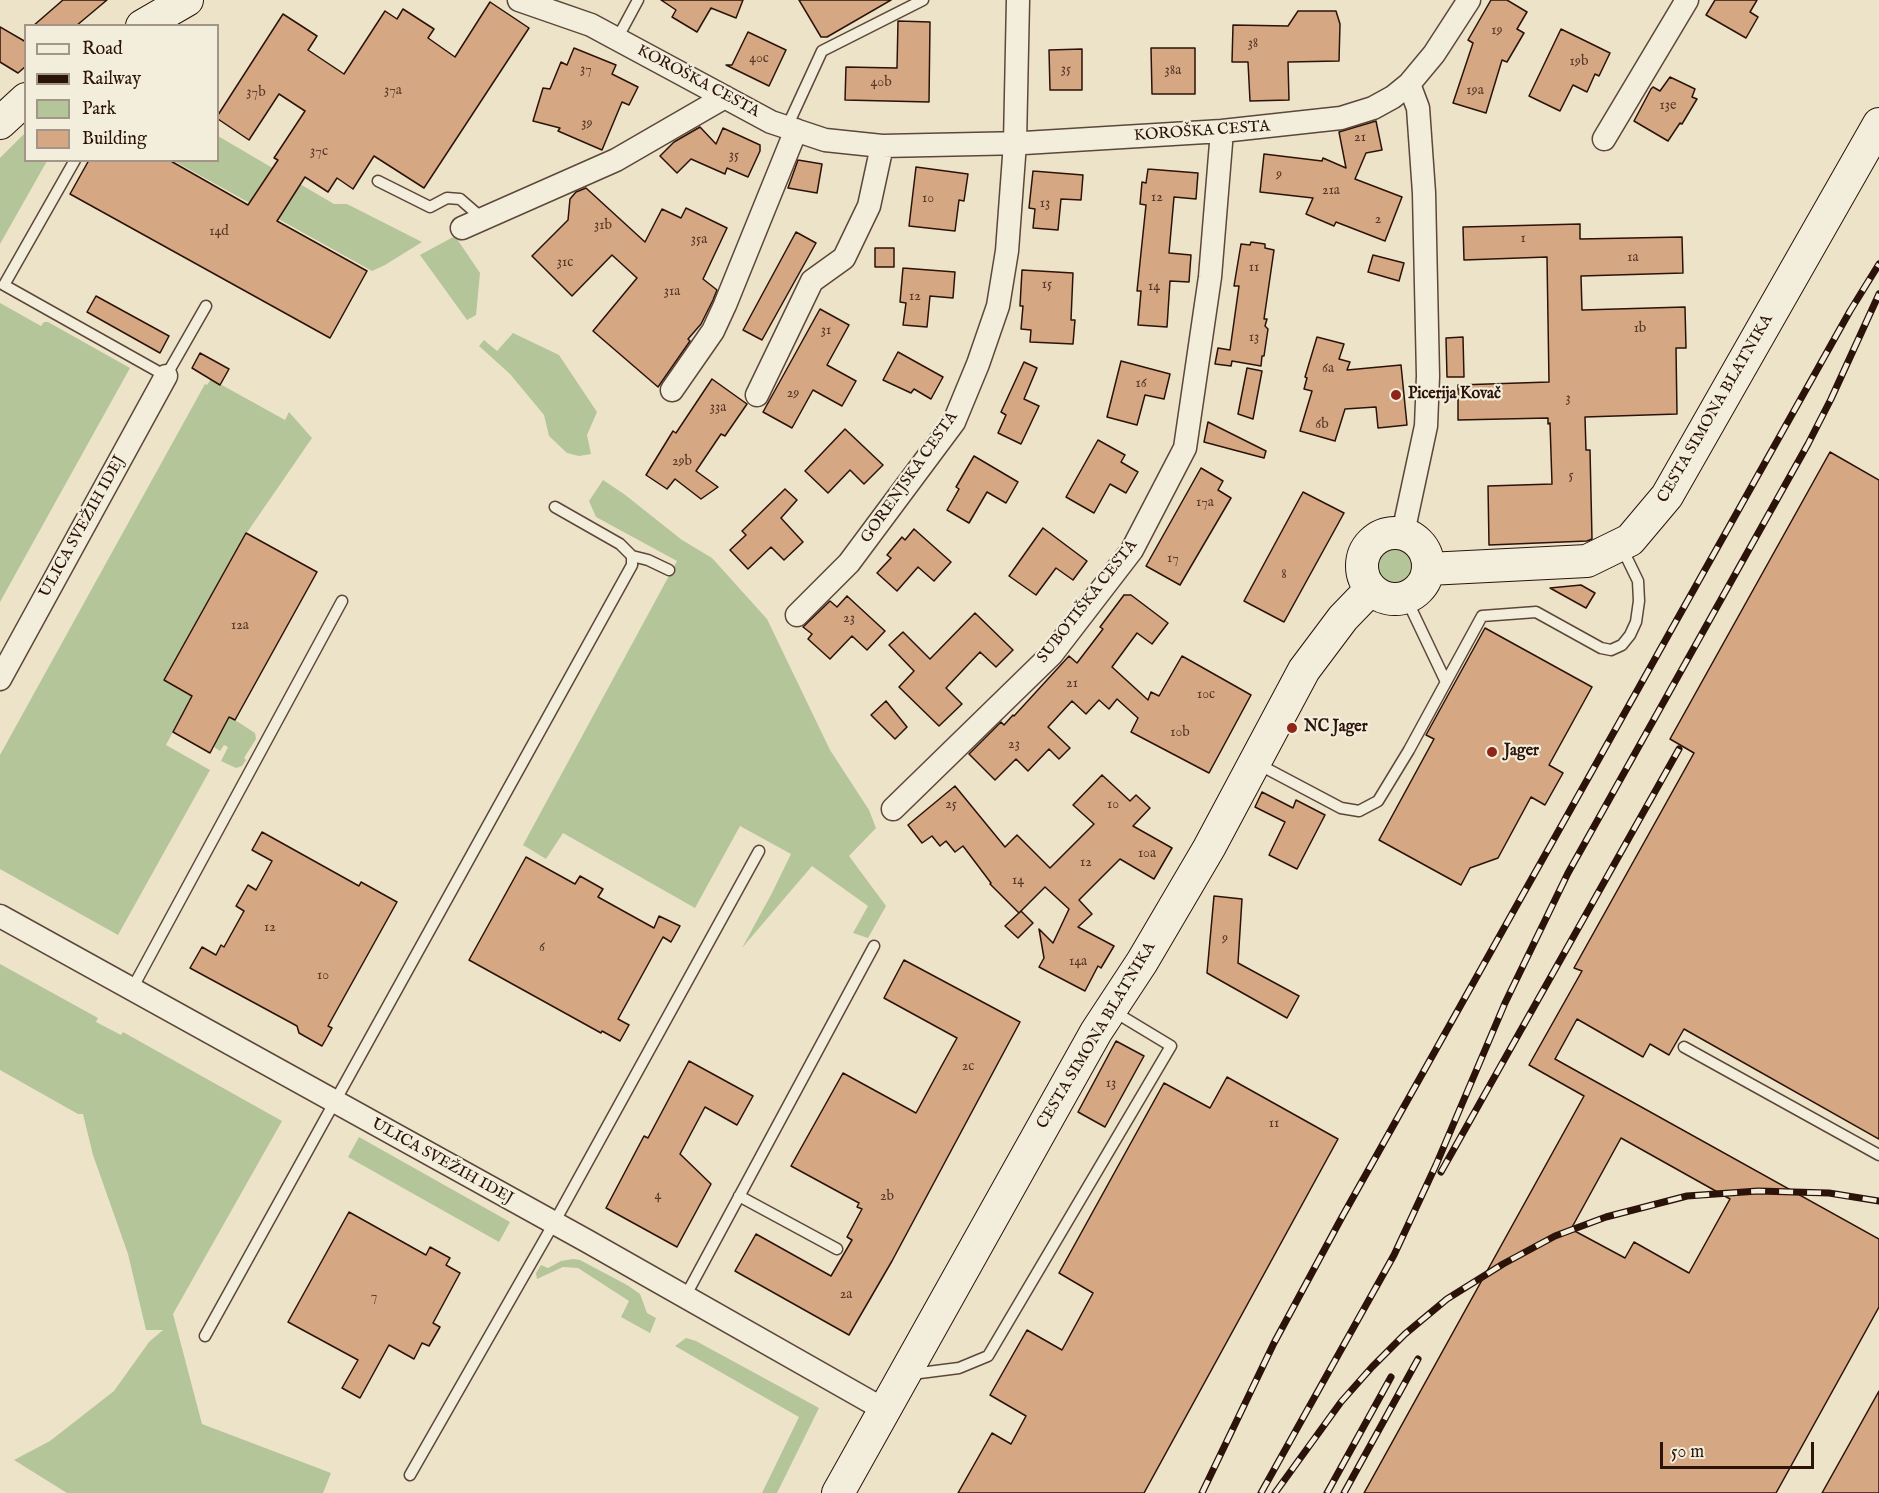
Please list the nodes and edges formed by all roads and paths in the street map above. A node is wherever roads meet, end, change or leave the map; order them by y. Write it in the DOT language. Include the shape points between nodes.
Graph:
graph roads {
  1 [pos="187,0"];
  2 [pos="519,0"];
  3 [pos="639,0"];
  4 [pos="923,0"];
  5 [pos="1018,0"];
  6 [pos="1469,0"];
  7 [pos="1687,0"];
  8 [pos="156,15"];
  9 [pos="618,39"];
  10 [pos="1409,84"];
  11 [pos="725,97"];
  12 [pos="24,101"];
  13 [pos="0,123"];
  14 [pos="1879,124"];
  15 [pos="792,129"];
  16 [pos="1222,131"];
  17 [pos="1604,139"];
  18 [pos="1015,143"];
  19 [pos="882,146"];
  20 [pos="74,162"];
  21 [pos="378,181"];
  22 [pos="483,219"];
  23 [pos="462,228"];
  24 [pos="206,306"];
  25 [pos="166,376"];
  26 [pos="672,390"];
  27 [pos="758,395"];
  28 [pos="555,507"];
  29 [pos="1403,533"];
  30 [pos="1620,545"];
  31 [pos="632,556"];
  32 [pos="1428,569"];
  33 [pos="669,570"];
  34 [pos="1371,589"];
  35 [pos="1406,598"];
  36 [pos="342,601"];
  37 [pos="797,615"];
  38 [pos="0,679"];
  39 [pos="1446,682"];
  40 [pos="1255,762"];
  41 [pos="893,809"];
  42 [pos="759,851"];
  43 [pos="0,916"];
  44 [pos="874,946"];
  45 [pos="132,989"];
  46 [pos="1111,1010"];
  47 [pos="1684,1047"];
  48 [pos="336,1102"];
  49 [pos="1879,1155"];
  50 [pos="739,1196"];
  51 [pos="554,1223"];
  52 [pos="837,1249"];
  53 [pos="684,1297"];
  54 [pos="205,1336"];
  55 [pos="902,1375"];
  56 [pos="883,1409"];
  57 [pos="410,1475"];
  58 [pos="838,1493"];
  1 -- 8 [label="street"];
  2 -- 9 [label="street, KOROŠKA CESTA" via="591,25"];
  3 -- 9 [label="lane"];
  4 -- 15 [label="lane" via="822,51"];
  5 -- 18 [label="street, GORENJSKA CESTA"];
  6 -- 10 [label="street, KOROŠKA CESTA"];
  7 -- 17 [label="street"];
  9 -- 11 [label="street, KOROŠKA CESTA"];
  10 -- 16 [label="street, KOROŠKA CESTA" via="1373,108 1341,118"];
  10 -- 29 [label="street" via="1418,108 1424,193 1428,376 1426,426"];
  11 -- 15 [label="street, KOROŠKA CESTA"];
  11 -- 22 [label="street" via="616,160"];
  12 -- 13 [label="street"];
  14 -- 30 [label="street, CESTA SIMONA BLATNIKA" via="1667,496 1630,540"];
  15 -- 19 [label="street, KOROŠKA CESTA" via="825,140"];
  15 -- 26 [label="street" via="725,305 713,331"];
  16 -- 18 [label="street, KOROŠKA CESTA"];
  16 -- 41 [label="street, SUBOTIŠKA CESTA" via="1210,278 1185,448 1132,550 1052,654"];
  18 -- 19 [label="street, KOROŠKA CESTA"];
  18 -- 37 [label="street, GORENJSKA CESTA" via="1007,251 998,306 954,422 849,563"];
  19 -- 27 [label="street" via="869,206 844,258 813,281"];
  20 -- 25 [label="lane" via="4,285"];
  21 -- 22 [label="lane" via="430,207 447,198 459,199"];
  22 -- 23 [label="street"];
  24 -- 25 [label="lane"];
  25 -- 38 [label="street, ULICA SVEŽIH IDEJ"];
  28 -- 31 [label="lane" via="620,544"];
  29 -- 32 [label="street" via="1422,547"];
  29 -- 34 [label="street" via="1376,538 1366,549 1362,563"];
  30 -- 32 [label="street, CESTA SIMONA BLATNIKA" via="1587,561"];
  30 -- 39 [label="lane" via="1638,581 1639,601 1636,622 1622,645 1611,650 1601,648 1536,612 1482,616"];
  31 -- 33 [label="lane"];
  31 -- 48 [label="lane" via="632,565"];
  32 -- 35 [label="street" via="1425,581"];
  34 -- 35 [label="street" via="1381,596"];
  34 -- 40 [label="street, CESTA SIMONA BLATNIKA" via="1343,618 1304,670"];
  35 -- 39 [label="lane"];
  36 -- 45 [label="lane"];
  39 -- 40 [label="lane" via="1378,801 1359,811 1341,807"];
  40 -- 46 [label="street, CESTA SIMONA BLATNIKA" via="1209,848"];
  42 -- 51 [label="lane"];
  43 -- 45 [label="street, ULICA SVEŽIH IDEJ"];
  44 -- 50 [label="lane"];
  45 -- 48 [label="street, ULICA SVEŽIH IDEJ"];
  46 -- 55 [label="street, CESTA SIMONA BLATNIKA"];
  46 -- 55 [label="lane" via="1171,1046 988,1356 960,1368"];
  47 -- 49 [label="lane"];
  48 -- 51 [label="street, ULICA SVEŽIH IDEJ"];
  48 -- 54 [label="lane"];
  50 -- 52 [label="lane"];
  50 -- 53 [label="lane"];
  51 -- 53 [label="street, ULICA SVEŽIH IDEJ"];
  51 -- 57 [label="lane"];
  53 -- 56 [label="street, ULICA SVEŽIH IDEJ"];
  55 -- 56 [label="street, CESTA SIMONA BLATNIKA"];
  56 -- 58 [label="street, CESTA SIMONA BLATNIKA"];
}
